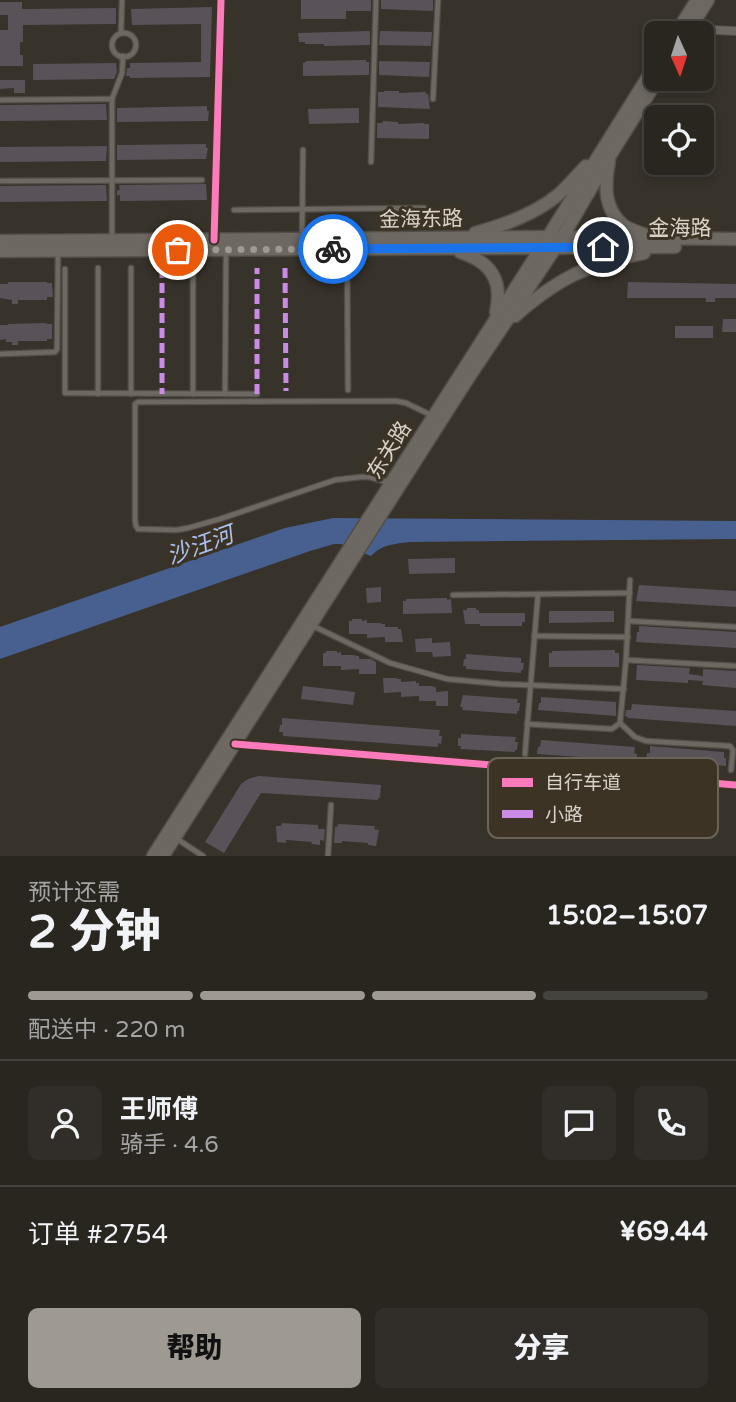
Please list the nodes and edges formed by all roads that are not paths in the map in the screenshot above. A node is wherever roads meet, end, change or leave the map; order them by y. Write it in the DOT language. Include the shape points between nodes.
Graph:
graph roads {
  1 [pos="122,0"];
  2 [pos="221,0"];
  3 [pos="376,0"];
  4 [pos="438,0"];
  5 [pos="697,0"];
  6 [pos="708,0"];
  7 [pos="684,21"];
  8 [pos="694,21"];
  9 [pos="714,31"];
  10 [pos="736,31"];
  11 [pos="121,33"];
  12 [pos="123,56"];
  13 [pos="644,85"];
  14 [pos="650,91"];
  15 [pos="112,99"];
  16 [pos="433,99"];
  17 [pos="0,100"];
  18 [pos="303,150"];
  19 [pos="607,151"];
  20 [pos="371,162"];
  21 [pos="112,180"];
  22 [pos="202,180"];
  23 [pos="0,181"];
  24 [pos="424,208"];
  25 [pos="234,210"];
  26 [pos="302,210"];
  27 [pos="656,239"];
  28 [pos="736,239"];
  29 [pos="112,240"];
  30 [pos="214,240"];
  31 [pos="302,240"];
  32 [pos="0,241"];
  33 [pos="452,243"];
  34 [pos="551,243"];
  35 [pos="675,247"];
  36 [pos="736,247"];
  37 [pos="346,249"];
  38 [pos="58,250"];
  39 [pos="226,250"];
  40 [pos="0,251"];
  41 [pos="65,268"];
  42 [pos="98,268"];
  43 [pos="131,268"];
  44 [pos="193,268"];
  45 [pos="497,325"];
  46 [pos="0,354"];
  47 [pos="348,390"];
  48 [pos="98,394"];
  49 [pos="131,394"];
  50 [pos="193,394"];
  51 [pos="225,394"];
  52 [pos="257,394"];
  53 [pos="433,416"];
  54 [pos="390,484"];
  55 [pos="631,580"];
  56 [pos="630,593"];
  57 [pos="538,594"];
  58 [pos="453,595"];
  59 [pos="628,621"];
  60 [pos="311,625"];
  61 [pos="736,628"];
  62 [pos="534,636"];
  63 [pos="628,637"];
  64 [pos="626,660"];
  65 [pos="736,666"];
  66 [pos="530,685"];
  67 [pos="624,689"];
  68 [pos="620,723"];
  69 [pos="527,724"];
  70 [pos="234,744"];
  71 [pos="525,754"];
  72 [pos="488,765"];
  73 [pos="732,770"];
  74 [pos="718,784"];
  75 [pos="736,785"];
  76 [pos="331,805"];
  77 [pos="175,838"];
  78 [pos="153,856"];
  79 [pos="163,856"];
  80 [pos="203,856"];
  81 [pos="328,856"];
  1 -- 11 [label="lane"];
  2 -- 30 [label="street"];
  3 -- 20 [label="lane"];
  4 -- 16 [label="lane"];
  5 -- 7 [label="main road"];
  6 -- 8 [label="main road"];
  9 -- 10 [label="street"];
  11 -- 12 [label="lane" via="113,38 112,46"];
  11 -- 12 [label="lane" via="135,42 132,53"];
  12 -- 15 [label="lane"];
  13 -- 19 [label="main road, 东关路"];
  14 -- 19 [label="main road, 东关路"];
  15 -- 17 [label="lane"];
  15 -- 21 [label="lane"];
  18 -- 26 [label="lane"];
  19 -- 27 [label="main road" via="606,195 612,212 624,226"];
  19 -- 33 [label="main road" via="529,214"];
  19 -- 34 [label="main road, 东关路"];
  21 -- 22 [label="lane"];
  21 -- 23 [label="lane"];
  21 -- 29 [label="lane"];
  24 -- 26 [label="lane"];
  25 -- 26 [label="lane"];
  26 -- 31 [label="lane"];
  27 -- 28 [label="main road, 金海路"];
  27 -- 34 [label="main road, 金海路"];
  29 -- 30 [label="main road, 金海东路"];
  29 -- 32 [label="main road, 金海东路"];
  30 -- 31 [label="main road, 金海东路"];
  31 -- 33 [label="main road, 金海东路"];
  33 -- 34 [label="main road, 金海东路"];
  33 -- 37 [label="main road, 金海东路"];
  33 -- 45 [label="main road" via="488,267 498,286"];
  34 -- 35 [label="main road, 金海路"];
  34 -- 45 [label="main road, 东关路"];
  35 -- 36 [label="main road, 金海路"];
  35 -- 45 [label="main road" via="587,268 558,282"];
  37 -- 39 [label="main road, 金海东路"];
  37 -- 47 [label="lane"];
  38 -- 39 [label="main road, 金海东路"];
  38 -- 40 [label="main road, 金海东路"];
  38 -- 46 [label="lane" via="57,349"];
  39 -- 51 [label="lane"];
  41 -- 48 [label="lane" via="65,393"];
  42 -- 48 [label="lane"];
  43 -- 49 [label="lane"];
  44 -- 50 [label="lane"];
  45 -- 53 [label="main road, 东关路"];
  45 -- 60 [label="main road, 东关路"];
  48 -- 49 [label="lane"];
  49 -- 50 [label="lane"];
  50 -- 51 [label="lane"];
  51 -- 52 [label="lane"];
  53 -- 54 [label="main road, 东关路"];
  53 -- 54 [label="lane" via="396,401 135,404 138,529 188,528 335,480 369,477"];
  54 -- 78 [label="main road, 东关路"];
  55 -- 56 [label="lane"];
  56 -- 57 [label="lane"];
  56 -- 59 [label="lane"];
  57 -- 58 [label="lane"];
  57 -- 62 [label="lane"];
  59 -- 61 [label="lane"];
  59 -- 63 [label="lane"];
  60 -- 66 [label="lane" via="390,663 429,675"];
  60 -- 70 [label="main road, 东关路"];
  62 -- 63 [label="lane"];
  62 -- 66 [label="lane"];
  63 -- 64 [label="lane"];
  64 -- 65 [label="lane"];
  64 -- 67 [label="lane"];
  66 -- 67 [label="lane"];
  66 -- 69 [label="lane"];
  67 -- 68 [label="lane"];
  68 -- 69 [label="lane" via="612,729"];
  68 -- 73 [label="lane" via="646,741 730,746"];
  69 -- 71 [label="lane"];
  70 -- 72 [label="street"];
  70 -- 77 [label="main road, 东关路"];
  74 -- 75 [label="street"];
  76 -- 81 [label="lane"];
  77 -- 79 [label="main road, 东关路"];
  77 -- 80 [label="lane"];
}
